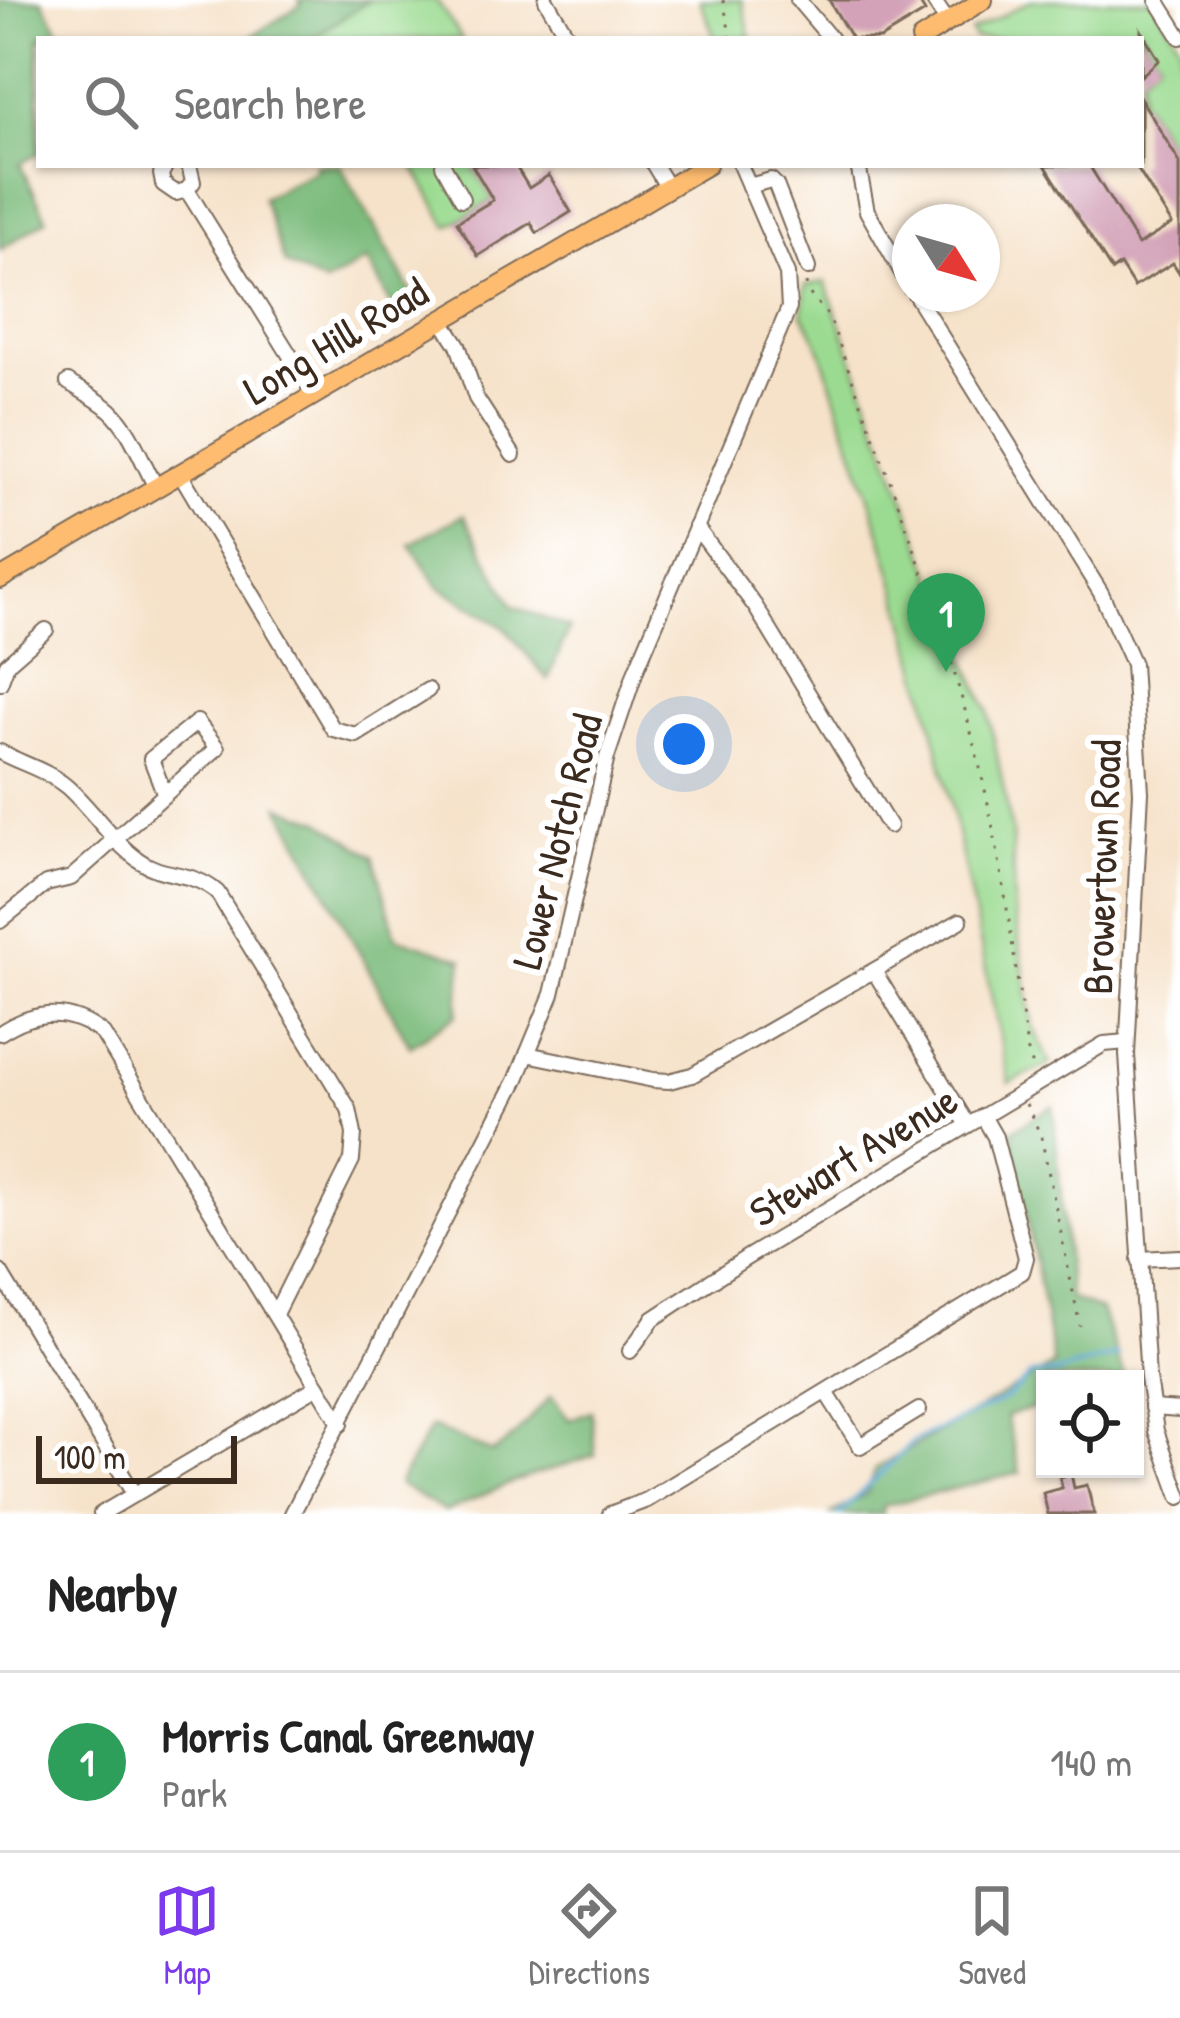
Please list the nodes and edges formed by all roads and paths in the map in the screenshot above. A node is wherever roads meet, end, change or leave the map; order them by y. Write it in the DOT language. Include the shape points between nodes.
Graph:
graph roads {
  1 [pos="546,0"];
  2 [pos="723,0"];
  3 [pos="798,0"];
  4 [pos="933,0"];
  5 [pos="983,0"];
  6 [pos="1157,0"];
  7 [pos="947,21"];
  8 [pos="567,36"];
  9 [pos="729,36"];
  10 [pos="828,36"];
  11 [pos="925,36"];
  12 [pos="1180,38"];
  13 [pos="165,168"];
  14 [pos="190,168"];
  15 [pos="445,168"];
  16 [pos="656,168"];
  17 [pos="702,168"];
  18 [pos="741,168"];
  19 [pos="859,168"];
  20 [pos="749,186"];
  21 [pos="668,188"];
  22 [pos="187,190"];
  23 [pos="462,199"];
  24 [pos="892,255"];
  25 [pos="807,274"];
  26 [pos="926,312"];
  27 [pos="441,319"];
  28 [pos="68,382"];
  29 [pos="314,394"];
  30 [pos="513,455"];
  31 [pos="180,473"];
  32 [pos="156,487"];
  33 [pos="696,527"];
  34 [pos="0,579"];
  35 [pos="46,630"];
  36 [pos="0,683"];
  37 [pos="428,690"];
  38 [pos="0,752"];
  39 [pos="165,795"];
  40 [pos="889,826"];
  41 [pos="121,845"];
  42 [pos="0,921"];
  43 [pos="960,921"];
  44 [pos="874,971"];
  45 [pos="0,1033"];
  46 [pos="1127,1042"];
  47 [pos="527,1054"];
  48 [pos="1032,1087"];
  49 [pos="983,1116"];
  50 [pos="968,1125"];
  51 [pos="1180,1257"];
  52 [pos="1139,1259"];
  53 [pos="0,1272"];
  54 [pos="274,1314"];
  55 [pos="1080,1326"];
  56 [pos="629,1352"];
  57 [pos="317,1386"];
  58 [pos="826,1392"];
  59 [pos="1152,1408"];
  60 [pos="919,1410"];
  61 [pos="1180,1410"];
  62 [pos="341,1424"];
  63 [pos="1180,1459"];
  64 [pos="1178,1492"];
  65 [pos="134,1494"];
  66 [pos="101,1514"];
  67 [pos="292,1514"];
  68 [pos="610,1514"];
  1 -- 8 [label="street"];
  2 -- 9 [label="path"];
  3 -- 10 [label="street"];
  4 -- 7 [label="street"];
  5 -- 7 [label="main road"];
  6 -- 12 [label="street"];
  7 -- 11 [label="main road"];
  13 -- 22 [label="street" via="166,188"];
  14 -- 22 [label="street"];
  15 -- 23 [label="street"];
  16 -- 21 [label="street"];
  17 -- 21 [label="main road, Long Hill Road"];
  18 -- 20 [label="street, Lower Notch Road"];
  19 -- 24 [label="street, Browertown Road" via="867,211"];
  20 -- 25 [label="street" via="771,179 776,185"];
  20 -- 33 [label="street, Lower Notch Road" via="787,274 789,308"];
  21 -- 27 [label="main road, Long Hill Road"];
  22 -- 29 [label="street"];
  25 -- 48 [label="path" via="808,292 829,317 843,356 966,718 1006,898 1038,1077"];
  26 -- 46 [label="street, Browertown Road" via="1101,593 1133,664 1141,792"];
  27 -- 29 [label="main road, Long Hill Road"];
  27 -- 30 [label="street" via="476,398"];
  28 -- 32 [label="street" via="110,410"];
  29 -- 31 [label="main road, Long Hill Road"];
  31 -- 32 [label="main road, Long Hill Road"];
  31 -- 37 [label="street" via="333,729 356,735"];
  32 -- 34 [label="main road, Long Hill Road"];
  33 -- 40 [label="street" via="755,606"];
  33 -- 47 [label="street, Lower Notch Road" via="607,757 555,982"];
  35 -- 36 [label="street" via="7,664"];
  38 -- 41 [label="street" via="66,786"];
  39 -- 39 [label="street" via="217,748 197,722 151,759"];
  39 -- 41 [label="street"];
  41 -- 42 [label="street" via="71,878 46,884"];
  41 -- 54 [label="street" via="145,865 196,877 217,892 349,1108 352,1160"];
  43 -- 44 [label="street"];
  44 -- 47 [label="street" via="680,1079"];
  44 -- 50 [label="street"];
  45 -- 54 [label="street" via="55,1013 103,1034"];
  46 -- 48 [label="street, Stewart Avenue" via="1104,1044"];
  46 -- 52 [label="street, Browertown Road"];
  47 -- 62 [label="street, Lower Notch Road"];
  48 -- 49 [label="street, Stewart Avenue"];
  48 -- 55 [label="path" via="1025,1102 1041,1136"];
  49 -- 50 [label="street, Stewart Avenue"];
  49 -- 58 [label="street" via="1021,1238 1022,1272"];
  50 -- 56 [label="street, Stewart Avenue" via="652,1319"];
  51 -- 52 [label="street"];
  52 -- 59 [label="street, Browertown Road"];
  53 -- 65 [label="street"];
  54 -- 57 [label="street"];
  57 -- 62 [label="street"];
  57 -- 65 [label="street"];
  58 -- 60 [label="street" via="860,1446"];
  58 -- 68 [label="street"];
  59 -- 61 [label="street"];
  59 -- 64 [label="street, Browertown Road"];
  62 -- 67 [label="street, Lower Notch Road"];
  63 -- 64 [label="street"];
  65 -- 66 [label="street"];
}
